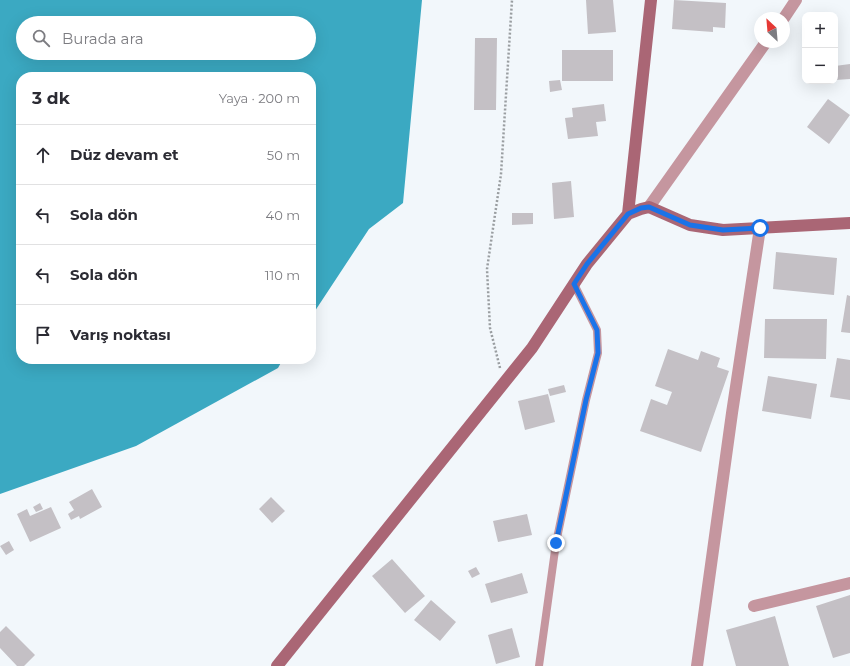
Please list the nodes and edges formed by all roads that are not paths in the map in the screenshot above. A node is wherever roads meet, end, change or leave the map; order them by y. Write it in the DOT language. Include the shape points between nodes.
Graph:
graph roads {
  1 [pos="650,0"];
  2 [pos="796,0"];
  3 [pos="788,12"];
  4 [pos="762,48"];
  5 [pos="649,207"];
  6 [pos="628,214"];
  7 [pos="850,223"];
  8 [pos="760,228"];
  9 [pos="574,284"];
  10 [pos="850,583"];
  11 [pos="754,606"];
  12 [pos="277,666"];
  13 [pos="539,666"];
  14 [pos="696,666"];
  1 -- 6 [label="street"];
  2 -- 3 [label="street"];
  4 -- 5 [label="street"];
  5 -- 6 [label="street"];
  5 -- 8 [label="street" via="690,225 723,230"];
  6 -- 9 [label="street"];
  7 -- 8 [label="street"];
  8 -- 14 [label="street"];
  9 -- 12 [label="street" via="532,348"];
  9 -- 13 [label="lane" via="597,330 598,353 556,543"];
  10 -- 11 [label="street"];
}
